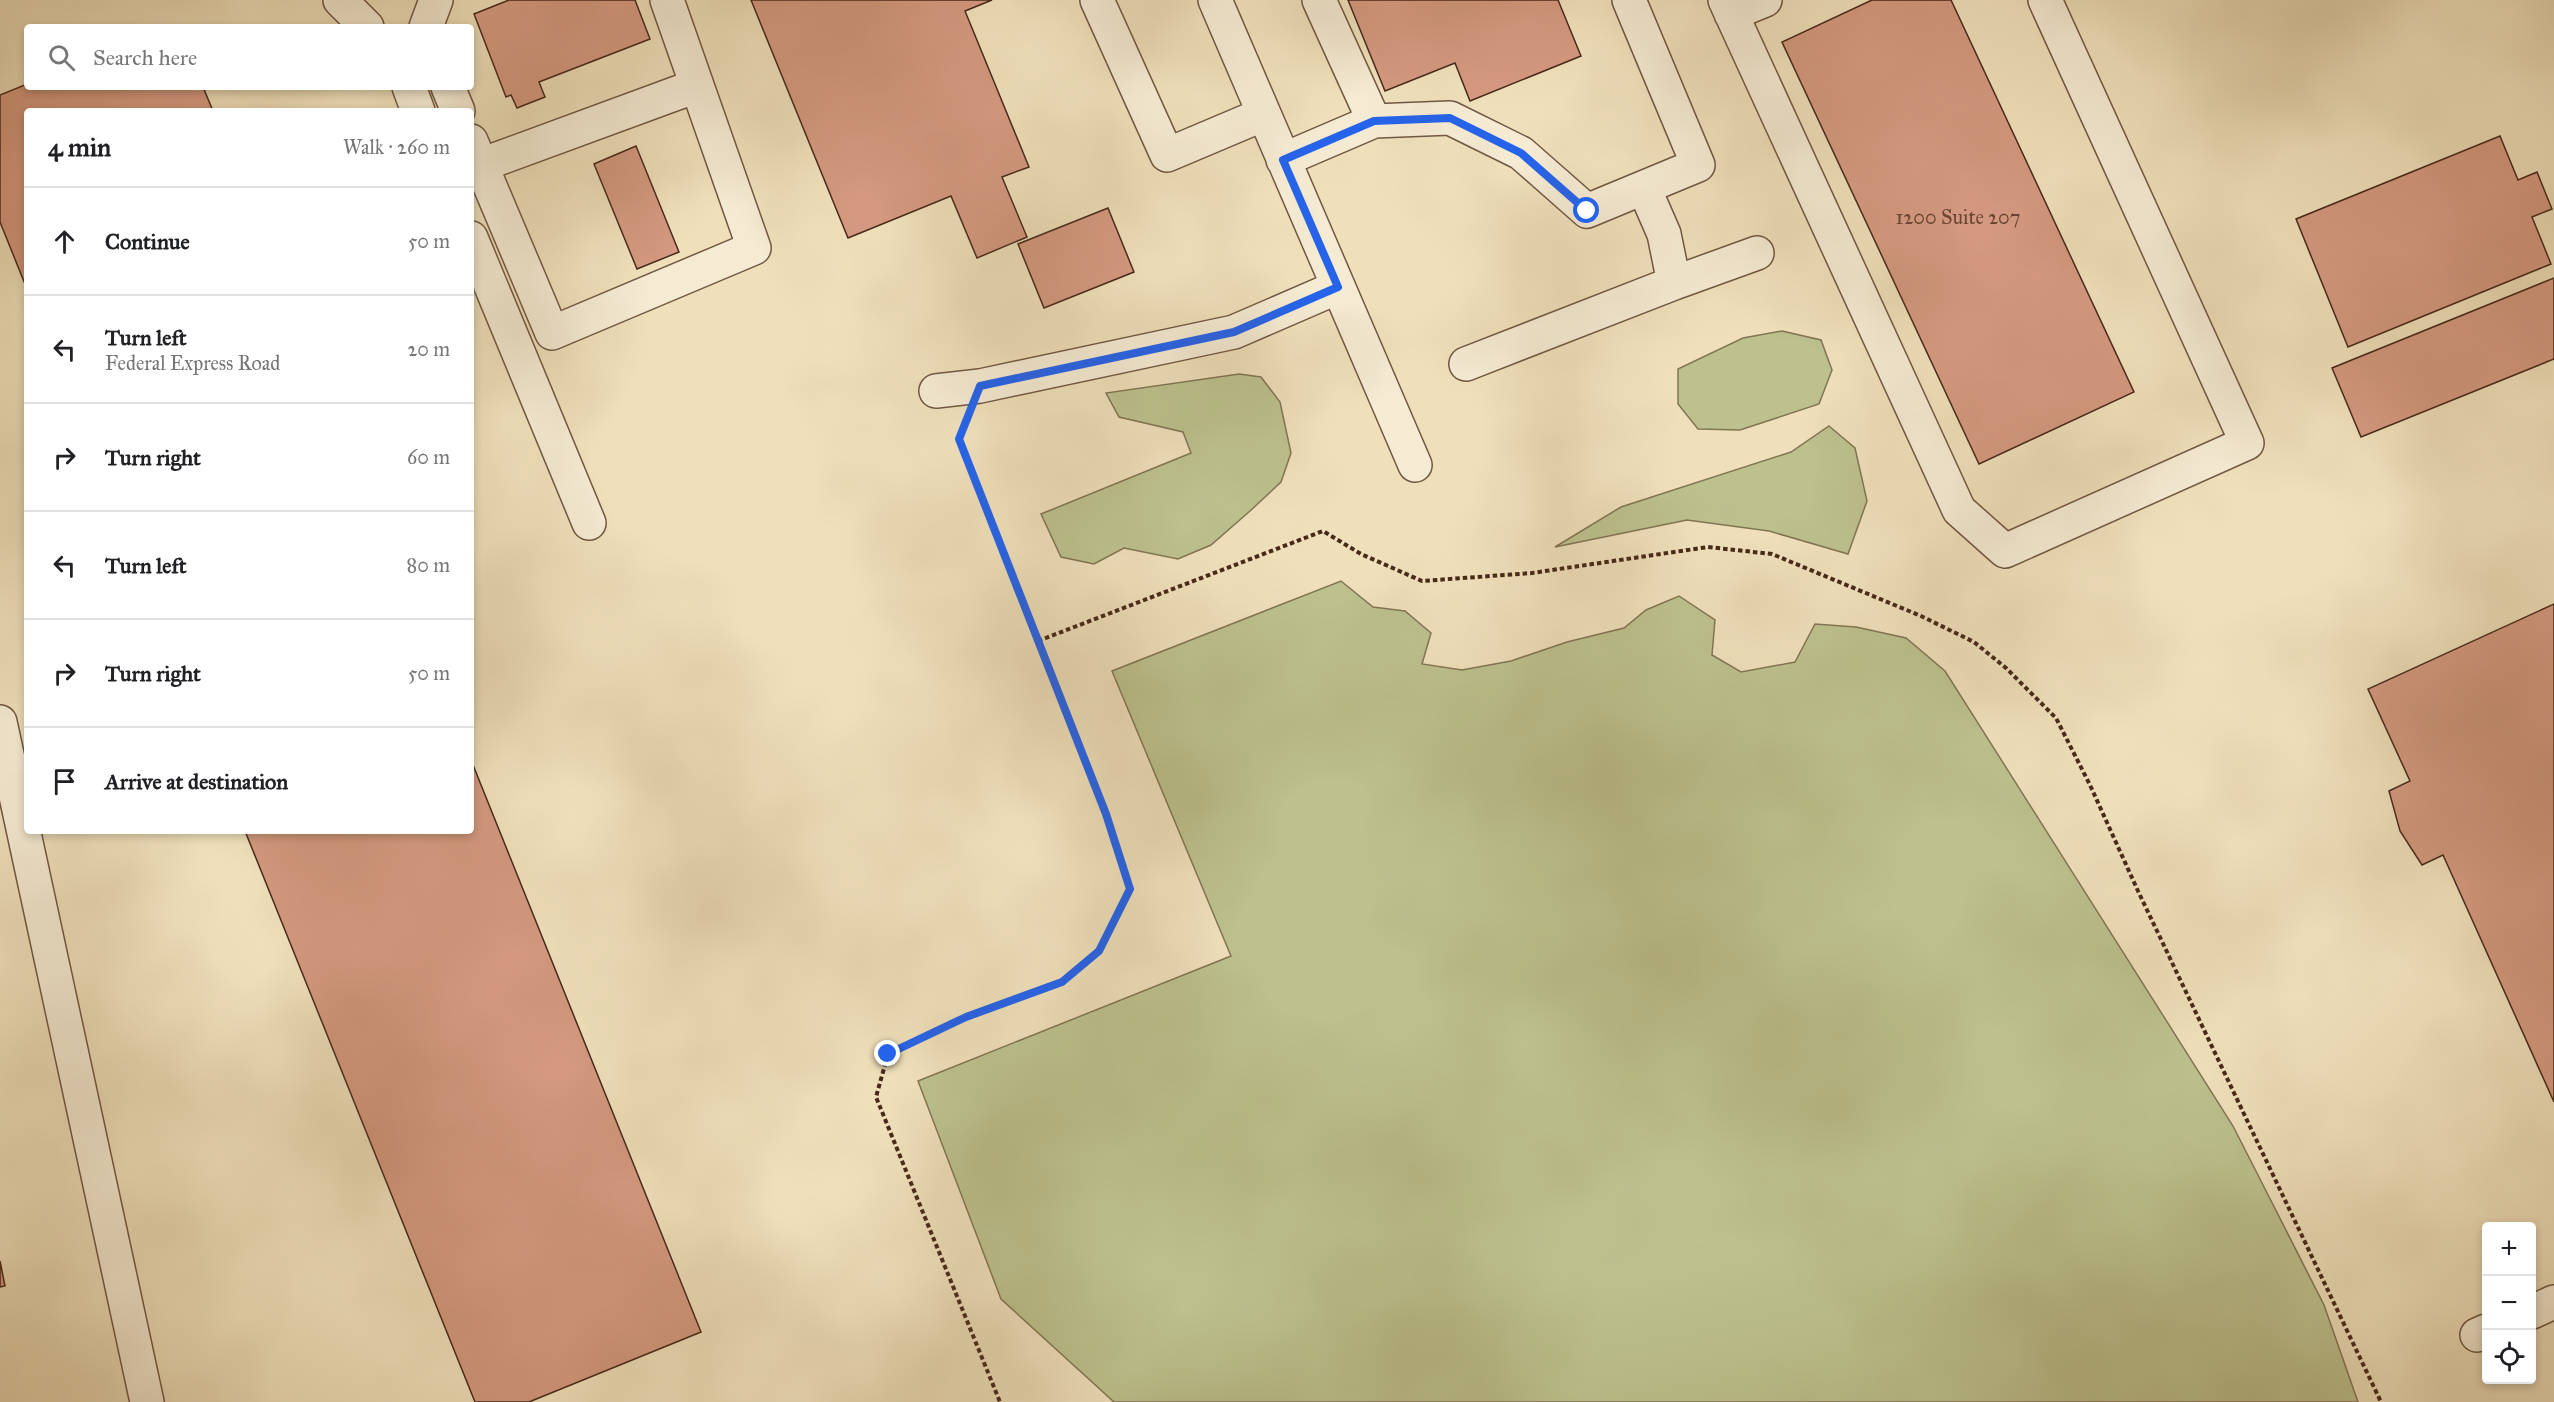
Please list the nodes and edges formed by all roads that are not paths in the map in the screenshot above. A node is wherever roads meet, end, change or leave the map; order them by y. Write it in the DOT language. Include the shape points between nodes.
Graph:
graph roads {
  1 [pos="340,0"];
  2 [pos="436,0"];
  3 [pos="667,0"];
  4 [pos="1097,0"];
  5 [pos="1215,0"];
  6 [pos="1319,0"];
  7 [pos="1629,0"];
  8 [pos="1766,0"];
  9 [pos="2045,0"];
  10 [pos="1728,7"];
  11 [pos="364,24"];
  12 [pos="427,24"];
  13 [pos="696,86"];
  14 [pos="409,90"];
  15 [pos="449,90"];
  16 [pos="417,108"];
  17 [pos="457,108"];
  18 [pos="1264,114"];
  19 [pos="1374,121"];
  20 [pos="476,153"];
  21 [pos="1283,160"];
  22 [pos="1644,188"];
  23 [pos="474,245"];
  24 [pos="1757,253"];
  25 [pos="1674,283"];
  26 [pos="1338,287"];
  27 [pos="1466,364"];
  28 [pos="936,391"];
  29 [pos="1415,465"];
  30 [pos="589,523"];
  31 [pos="0,722"];
  32 [pos="24,833"];
  33 [pos="24,834"];
  34 [pos="2554,1302"];
  35 [pos="2536,1310"];
  36 [pos="147,1402"];
  1 -- 11 [label="street"];
  2 -- 12 [label="street"];
  3 -- 13 [label="street"];
  4 -- 18 [label="street" via="1167,155"];
  5 -- 18 [label="street"];
  6 -- 19 [label="street"];
  7 -- 22 [label="street" via="1698,165"];
  8 -- 10 [label="street"];
  9 -- 10 [label="street" via="2247,443 2005,551 1959,510"];
  13 -- 20 [label="street"];
  13 -- 20 [label="street" via="754,248 552,333"];
  14 -- 16 [label="street"];
  15 -- 17 [label="street"];
  18 -- 21 [label="street"];
  19 -- 21 [label="street"];
  19 -- 22 [label="street" via="1450,118 1521,153 1587,211"];
  21 -- 26 [label="street"];
  22 -- 25 [label="street" via="1664,234"];
  23 -- 30 [label="street"];
  24 -- 25 [label="street"];
  25 -- 27 [label="street"];
  26 -- 28 [label="street" via="1234,332 980,386"];
  26 -- 29 [label="street"];
  31 -- 32 [label="street"];
  33 -- 36 [label="street"];
  34 -- 35 [label="street"];
}
